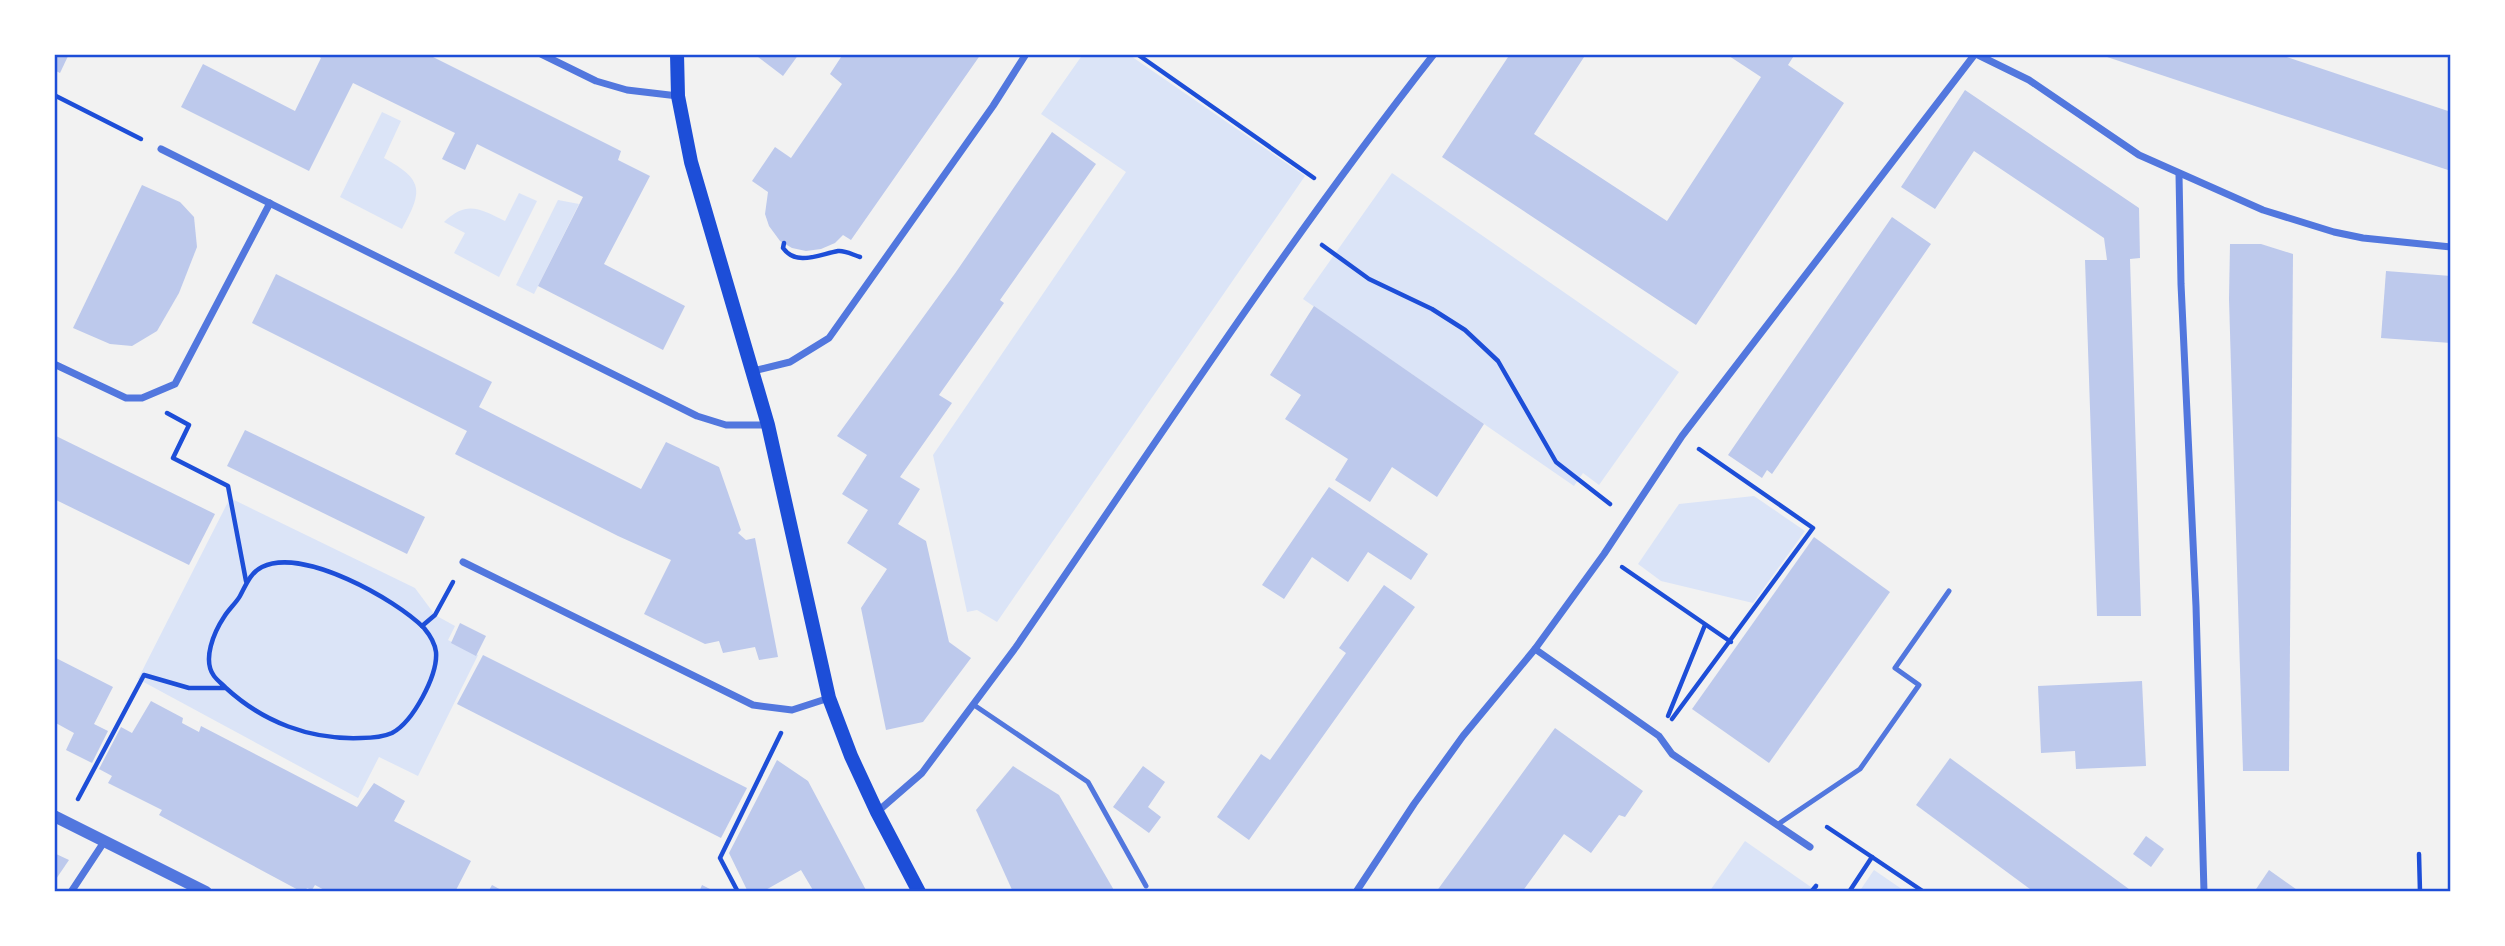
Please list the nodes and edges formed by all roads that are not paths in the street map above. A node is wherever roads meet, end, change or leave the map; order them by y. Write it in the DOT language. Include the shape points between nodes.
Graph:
graph roads {
  1 [pos="541,54"];
  2 [pos="677,54"];
  3 [pos="1026,54"];
  4 [pos="1434,54"];
  5 [pos="1975,54"];
  6 [pos="678,96"];
  7 [pos="161,149"];
  8 [pos="2179,174"];
  9 [pos="270,203"];
  10 [pos="2451,247"];
  11 [pos="54,364"];
  12 [pos="753,371"];
  13 [pos="768,425"];
  14 [pos="463,562"];
  15 [pos="1949,591"];
  16 [pos="1535,649"];
  17 [pos="829,698"];
  18 [pos="974,705"];
  19 [pos="877,812"];
  20 [pos="54,816"];
  21 [pos="1777,825"];
  22 [pos="104,842"];
  23 [pos="1810,847"];
  24 [pos="1146,886"];
  25 [pos="71,892"];
  26 [pos="206,892"];
  27 [pos="919,892"];
  28 [pos="1356,892"];
  29 [pos="2204,892"];
  1 -- 6 [label="street" via="596,82"];
  2 -- 6 [label="main road"];
  3 -- 12 [label="street" via="829,338 790,362"];
  4 -- 18 [label="street" via="1301,230"];
  5 -- 8 [label="street" via="2029,80 2139,155"];
  5 -- 16 [label="street" via="1682,436"];
  6 -- 12 [label="main road" via="691,162"];
  7 -- 9 [label="street"];
  8 -- 10 [label="street" via="2263,210 2334,232"];
  8 -- 29 [label="street"];
  9 -- 11 [label="street" via="175,384 142,398 126,398"];
  9 -- 13 [label="street" via="697,416 726,425"];
  12 -- 13 [label="main road"];
  13 -- 17 [label="main road"];
  14 -- 17 [label="street" via="753,705 792,710"];
  15 -- 21 [label="lane" via="1895,668 1919,685 1860,769"];
  16 -- 21 [label="street" via="1659,736 1672,754"];
  16 -- 28 [label="street" via="1463,736"];
  17 -- 19 [label="main road"];
  18 -- 19 [label="street" via="922,773"];
  18 -- 24 [label="lane" via="1088,782"];
  19 -- 27 [label="main road"];
  20 -- 22 [label="street"];
  21 -- 23 [label="street"];
  22 -- 25 [label="street"];
  22 -- 26 [label="street"];
}
